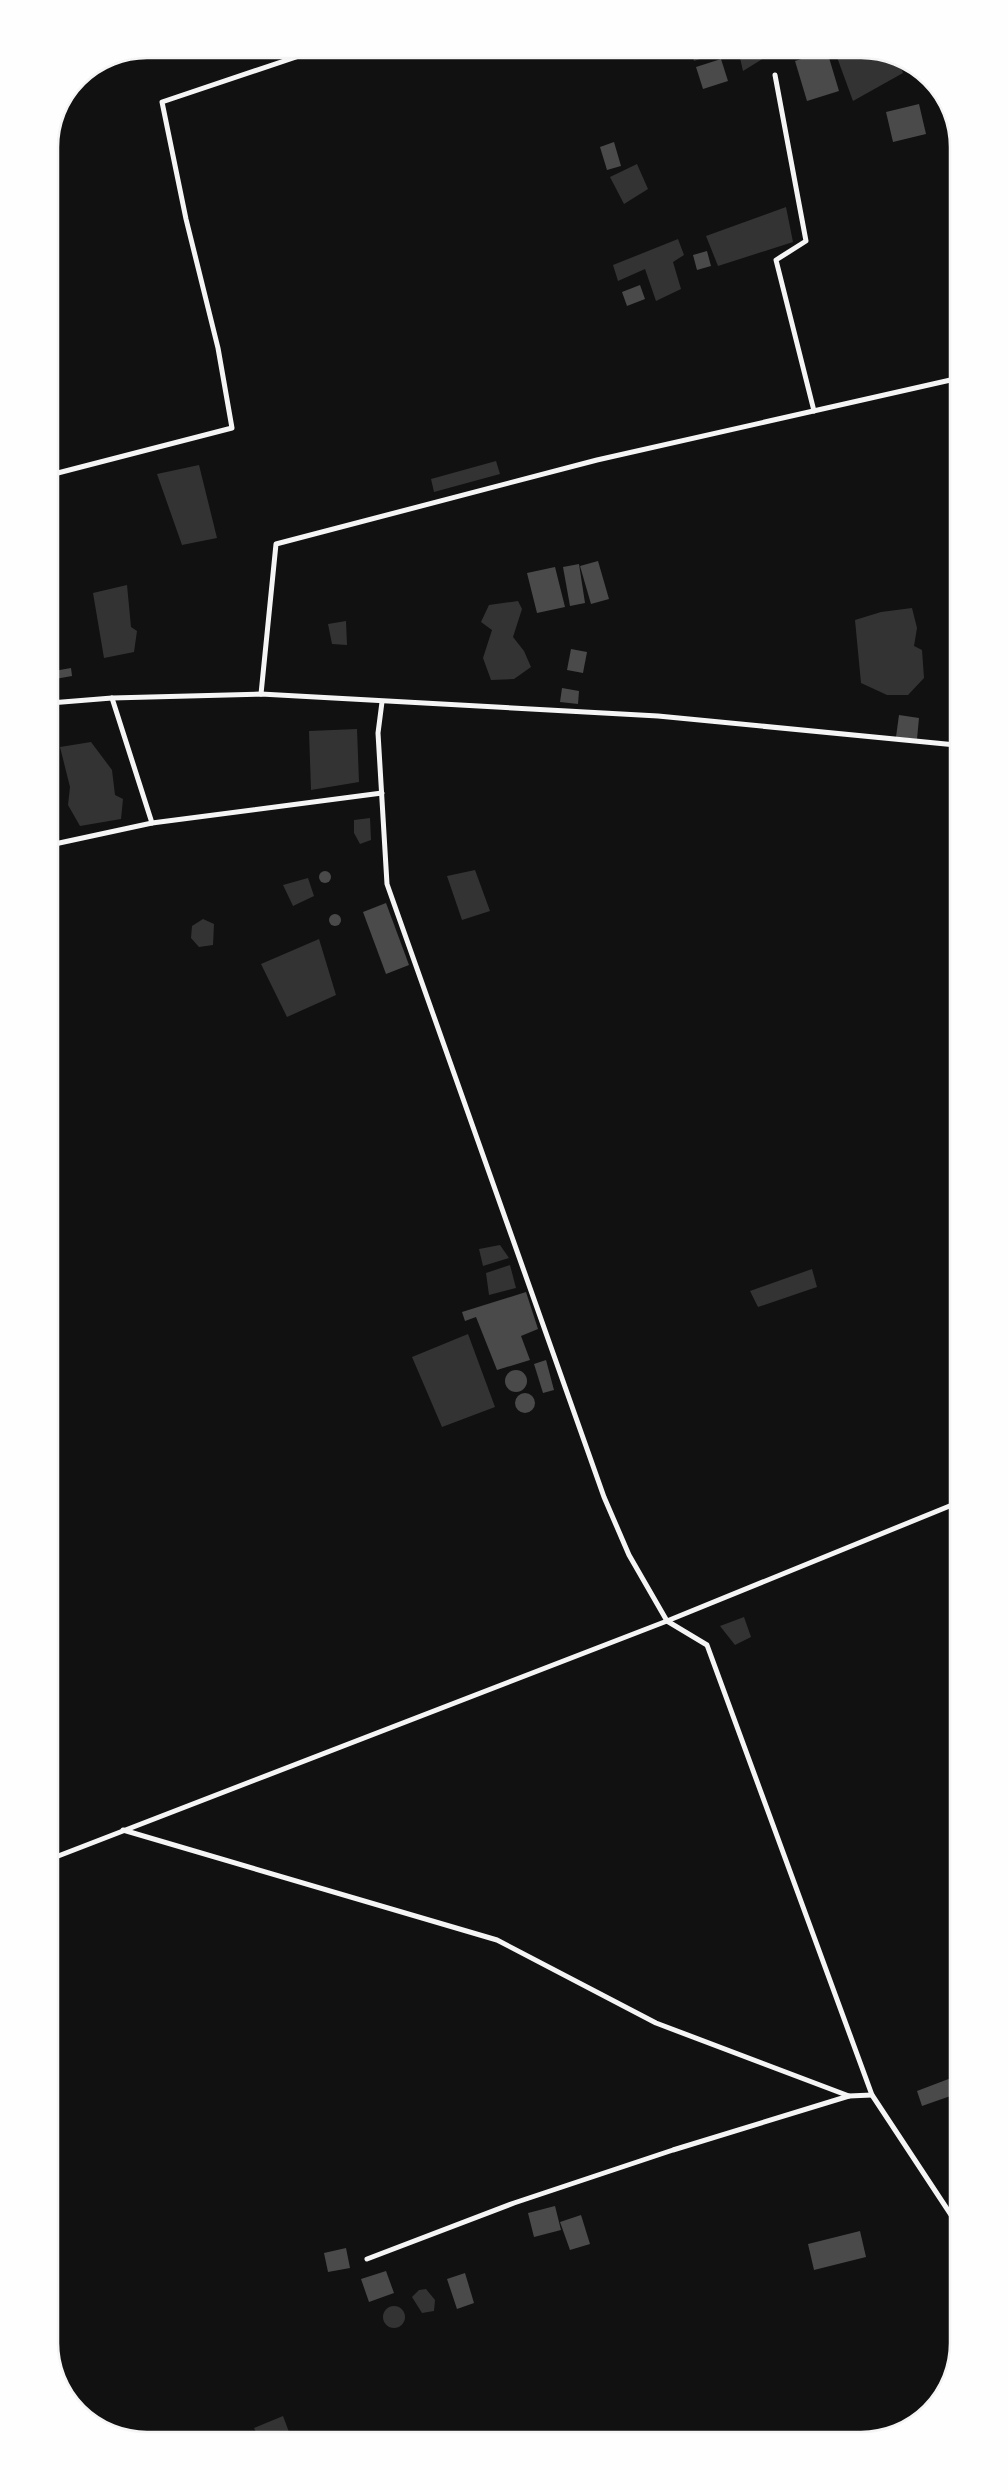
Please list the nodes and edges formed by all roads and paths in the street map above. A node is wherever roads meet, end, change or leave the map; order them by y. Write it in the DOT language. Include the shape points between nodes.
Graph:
graph roads {
  1 [pos="293,58"];
  2 [pos="775,75"];
  3 [pos="951,380"];
  4 [pos="814,411"];
  5 [pos="58,473"];
  6 [pos="261,694"];
  7 [pos="112,698"];
  8 [pos="58,702"];
  9 [pos="382,702"];
  10 [pos="951,745"];
  11 [pos="382,793"];
  12 [pos="152,823"];
  13 [pos="58,844"];
  14 [pos="951,1505"];
  15 [pos="668,1621"];
  16 [pos="123,1830"];
  17 [pos="58,1856"];
  18 [pos="849,2096"];
  19 [pos="872,2096"];
  20 [pos="951,2215"];
  21 [pos="367,2259"];
  1 -- 5 [label="street" via="162,102 186,219 218,348 232,428"];
  2 -- 4 [label="street" via="806,241 776,260"];
  3 -- 4 [label="street"];
  4 -- 6 [label="street" via="597,460 276,544"];
  6 -- 7 [label="street"];
  6 -- 9 [label="street"];
  7 -- 8 [label="street"];
  7 -- 12 [label="street"];
  9 -- 10 [label="street" via="658,716"];
  9 -- 11 [label="street" via="378,733"];
  11 -- 12 [label="street"];
  11 -- 15 [label="street" via="387,884 604,1497 629,1555"];
  12 -- 13 [label="street"];
  14 -- 15 [label="street"];
  15 -- 16 [label="street"];
  15 -- 19 [label="street" via="707,1645"];
  16 -- 17 [label="street"];
  16 -- 18 [label="street" via="497,1940 656,2023"];
  18 -- 19 [label="street"];
  18 -- 21 [label="street" via="514,2203"];
  19 -- 20 [label="street"];
}
